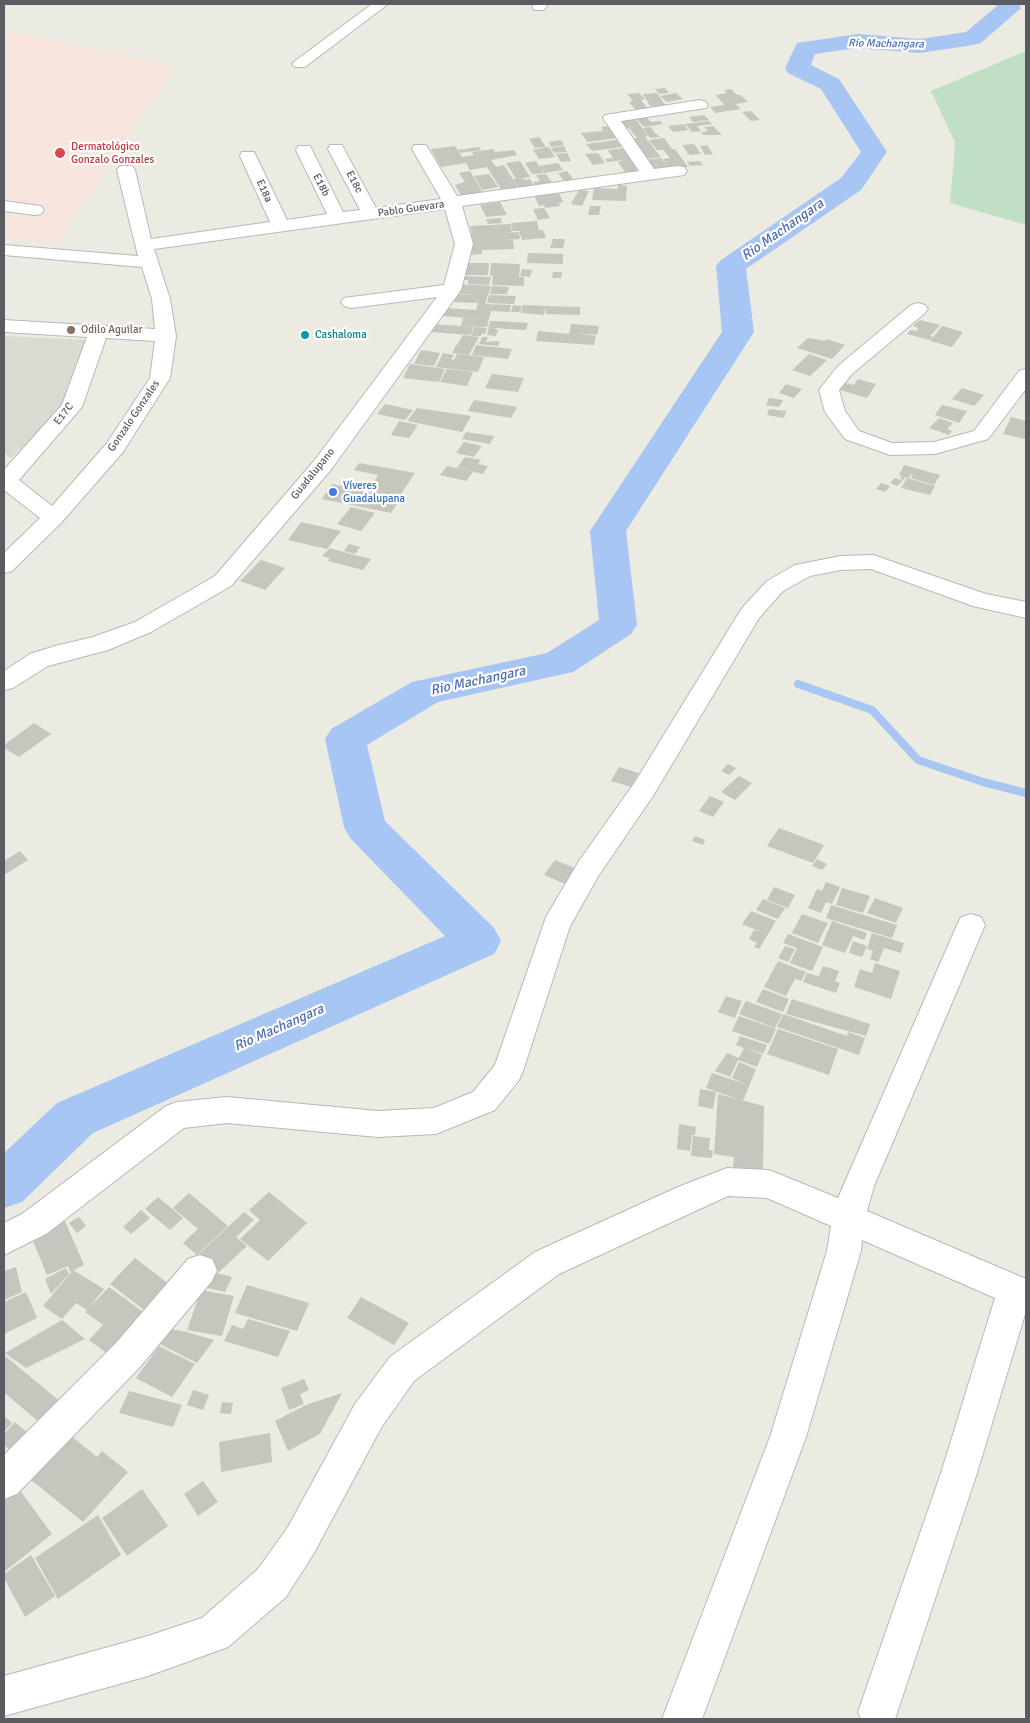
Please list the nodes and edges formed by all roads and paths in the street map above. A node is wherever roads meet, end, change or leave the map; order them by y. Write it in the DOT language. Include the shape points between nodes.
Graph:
graph roads {
  1 [pos="381,4"];
  2 [pos="300,64"];
  3 [pos="700,104"];
  4 [pos="304,150"];
  5 [pos="336,150"];
  6 [pos="420,150"];
  7 [pos="248,156"];
  8 [pos="126,170"];
  9 [pos="678,171"];
  10 [pos="650,175"];
  11 [pos="452,203"];
  12 [pos="4,206"];
  13 [pos="35,210"];
  14 [pos="371,214"];
  15 [pos="338,219"];
  16 [pos="281,227"];
  17 [pos="4,250"];
  18 [pos="146,254"];
  19 [pos="452,290"];
  20 [pos="351,302"];
  21 [pos="918,309"];
  22 [pos="4,326"];
  23 [pos="98,333"];
  24 [pos="166,336"];
  25 [pos="1026,375"];
  26 [pos="5,480"];
  27 [pos="53,518"];
  28 [pos="4,566"];
  29 [pos="1026,610"];
  30 [pos="4,682"];
  31 [pos="971,925"];
  32 [pos="848,1218"];
  33 [pos="4,1240"];
  34 [pos="200,1270"];
  35 [pos="1020,1292"];
  36 [pos="4,1481"];
  37 [pos="4,1696"];
  38 [pos="878,1712"];
  39 [pos="682,1719"];
  1 -- 2 [label="street"];
  3 -- 10 [label="street" via="611,118"];
  4 -- 15 [label="street, E18b"];
  5 -- 14 [label="street, E18c"];
  6 -- 11 [label="street, Guadalupano"];
  7 -- 16 [label="street, E18a"];
  8 -- 18 [label="street, Gonzalo Gonzales"];
  9 -- 10 [label="street, Pablo Guevara"];
  10 -- 11 [label="street, Pablo Guevara"];
  11 -- 14 [label="street, Pablo Guevara"];
  11 -- 19 [label="street, Guadalupano" via="464,244"];
  12 -- 13 [label="street"];
  14 -- 15 [label="street, Pablo Guevara"];
  15 -- 16 [label="street, Pablo Guevara"];
  16 -- 18 [label="street, Pablo Guevara"];
  17 -- 18 [label="street, Pablo Guevara"];
  18 -- 24 [label="street, Gonzalo Gonzales" via="161,297"];
  19 -- 20 [label="street"];
  19 -- 30 [label="street, Guadalupano" via="322,466 223,581 143,628 39,660"];
  21 -- 25 [label="street" via="844,370 829,390 835,412 852,435 890,450 935,448 981,435"];
  22 -- 23 [label="street"];
  23 -- 24 [label="street"];
  23 -- 26 [label="street, E17C" via="72,407"];
  24 -- 27 [label="street, Gonzalo Gonzales" via="160,378 115,447"];
  26 -- 27 [label="street"];
  27 -- 28 [label="street, Gonzalo Gonzales"];
  29 -- 33 [label="street" via="981,601 873,562 841,563 803,570 776,586 750,613 644,789 589,868 556,925 508,1071 484,1101 436,1121 378,1124 227,1110 177,1115 34,1224"];
  31 -- 32 [label="street" via="858,1186"];
  32 -- 35 [label="street"];
  32 -- 37 [label="street" via="769,1184 727,1182 547,1263 402,1369 368,1416 301,1540 272,1583 214,1633 148,1656"];
  32 -- 39 [label="street" via="844,1251 788,1437"];
  34 -- 36 [label="street" via="128,1355"];
  35 -- 38 [label="street"];
}
